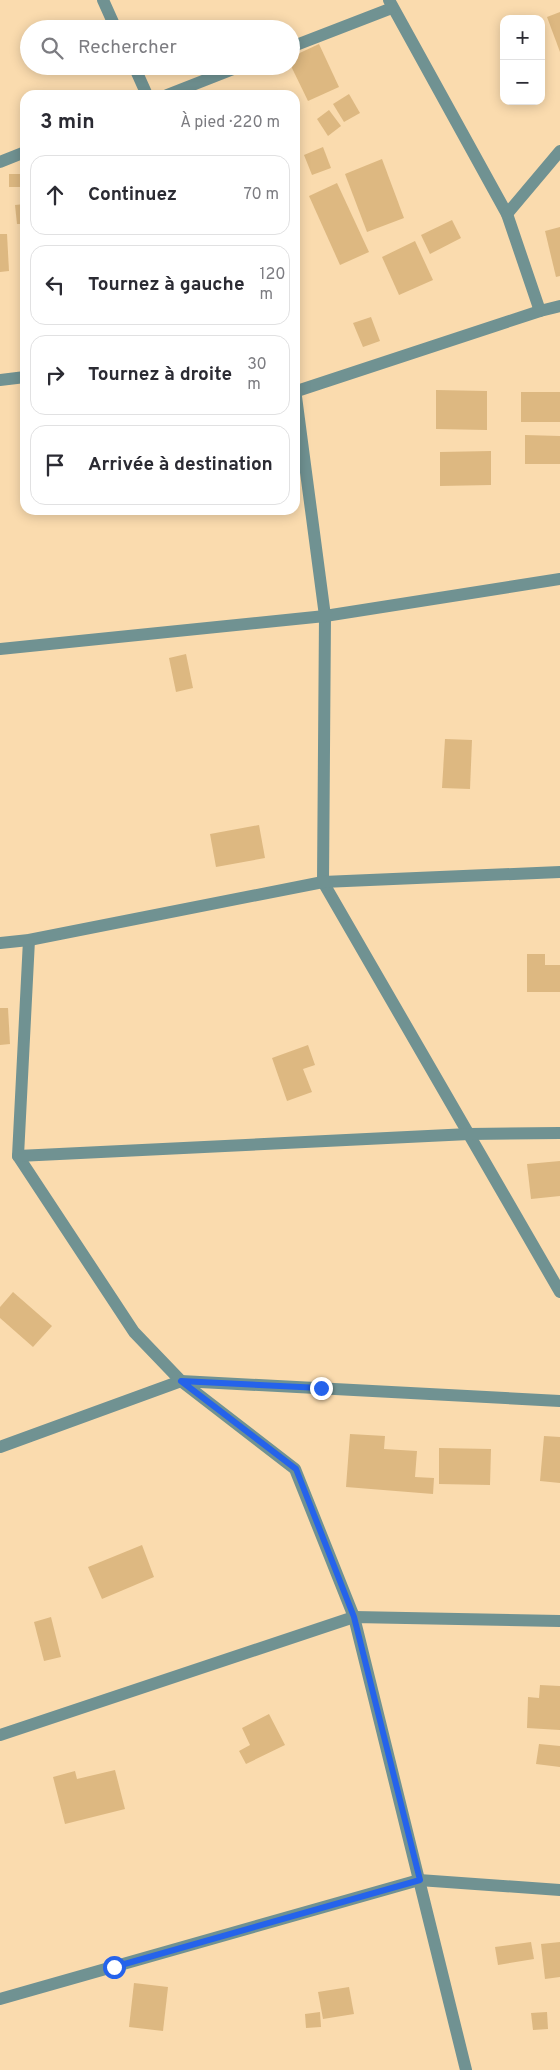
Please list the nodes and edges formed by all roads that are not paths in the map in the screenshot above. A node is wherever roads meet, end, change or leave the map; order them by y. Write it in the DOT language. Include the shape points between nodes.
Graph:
graph roads {
  1 [pos="103,0"];
  2 [pos="391,4"];
  3 [pos="112,20"];
  4 [pos="300,43"];
  5 [pos="138,75"];
  6 [pos="218,75"];
  7 [pos="145,90"];
  8 [pos="180,90"];
  9 [pos="560,151"];
  10 [pos="20,154"];
  11 [pos="0,162"];
  12 [pos="507,214"];
  13 [pos="560,306"];
  14 [pos="540,311"];
  15 [pos="20,378"];
  16 [pos="0,380"];
  17 [pos="300,389"];
  18 [pos="300,421"];
  19 [pos="560,579"];
  20 [pos="325,616"];
  21 [pos="0,649"];
  22 [pos="560,872"];
  23 [pos="323,882"];
  24 [pos="29,940"];
  25 [pos="0,943"];
  26 [pos="560,1133"];
  27 [pos="469,1134"];
  28 [pos="18,1156"];
  29 [pos="560,1292"];
  30 [pos="181,1381"];
  31 [pos="560,1401"];
  32 [pos="0,1447"];
  33 [pos="354,1617"];
  34 [pos="560,1621"];
  35 [pos="0,1735"];
  36 [pos="420,1880"];
  37 [pos="560,1890"];
  38 [pos="0,1999"];
  39 [pos="466,2070"];
  1 -- 3 [label="street"];
  2 -- 4 [label="street"];
  2 -- 12 [label="street"];
  5 -- 7 [label="street"];
  6 -- 8 [label="street"];
  9 -- 12 [label="street"];
  10 -- 11 [label="street"];
  12 -- 14 [label="street"];
  13 -- 14 [label="street"];
  14 -- 17 [label="street"];
  15 -- 16 [label="street"];
  18 -- 20 [label="street"];
  19 -- 20 [label="street"];
  20 -- 21 [label="street"];
  20 -- 23 [label="street"];
  22 -- 23 [label="street"];
  23 -- 24 [label="street"];
  23 -- 27 [label="street"];
  24 -- 25 [label="street"];
  24 -- 28 [label="street"];
  26 -- 27 [label="street"];
  27 -- 28 [label="street"];
  27 -- 29 [label="street"];
  28 -- 30 [label="street" via="134,1332"];
  30 -- 31 [label="street"];
  30 -- 32 [label="street"];
  30 -- 33 [label="street" via="296,1469"];
  33 -- 34 [label="street"];
  33 -- 35 [label="street"];
  33 -- 36 [label="street"];
  36 -- 37 [label="street"];
  36 -- 38 [label="street"];
  36 -- 39 [label="street"];
}
